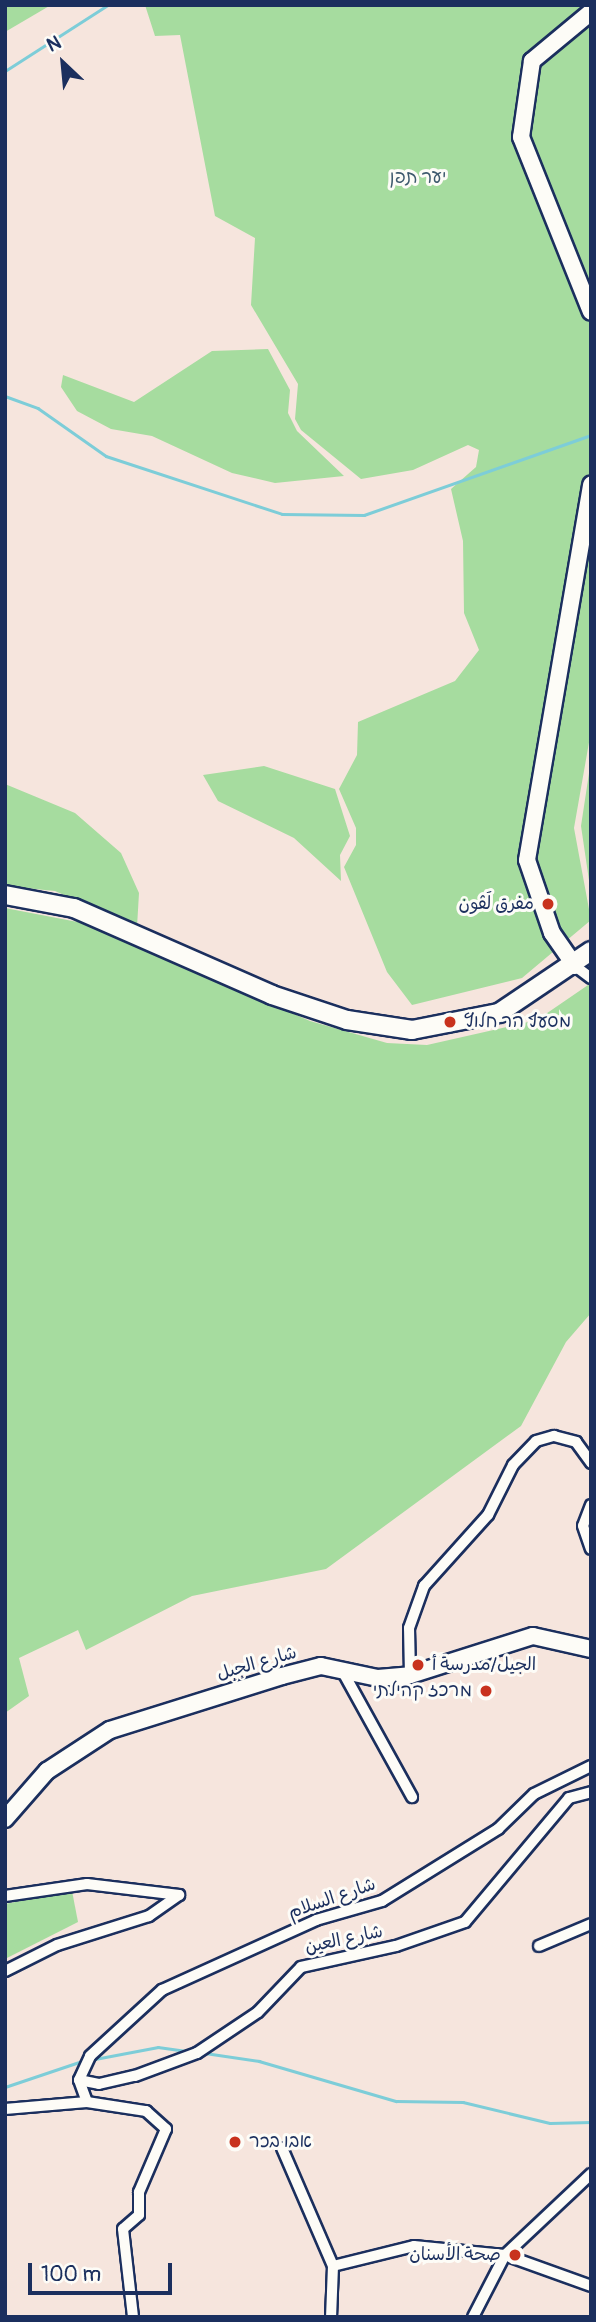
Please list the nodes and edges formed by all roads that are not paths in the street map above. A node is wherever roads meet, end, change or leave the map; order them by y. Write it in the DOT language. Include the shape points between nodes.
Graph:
graph roads {
  1 [pos="591,12"];
  2 [pos="591,312"];
  3 [pos="591,484"];
  4 [pos="5,895"];
  5 [pos="591,951"];
  6 [pos="575,967"];
  7 [pos="591,978"];
  8 [pos="591,1463"];
  9 [pos="591,1505"];
  10 [pos="591,1549"];
  11 [pos="591,1649"];
  12 [pos="343,1672"];
  13 [pos="410,1675"];
  14 [pos="591,1766"];
  15 [pos="591,1792"];
  16 [pos="412,1797"];
  17 [pos="5,1819"];
  18 [pos="5,1896"];
  19 [pos="591,1924"];
  20 [pos="539,1946"];
  21 [pos="5,1971"];
  22 [pos="79,2080"];
  23 [pos="87,2102"];
  24 [pos="5,2109"];
  25 [pos="282,2148"];
  26 [pos="591,2174"];
  27 [pos="505,2255"];
  28 [pos="333,2266"];
  29 [pos="591,2286"];
  30 [pos="134,2317"];
  31 [pos="331,2317"];
  32 [pos="473,2317"];
  1 -- 2 [label="main road" via="532,61 521,137"];
  3 -- 6 [label="main road" via="527,860 552,933"];
  4 -- 6 [label="main road" via="74,908 272,995 346,1020 412,1030 499,1013"];
  5 -- 6 [label="main road"];
  6 -- 7 [label="street"];
  8 -- 13 [label="street" via="576,1442 554,1436 536,1441 513,1465 488,1515 424,1586 409,1628"];
  9 -- 10 [label="street" via="583,1526"];
  11 -- 13 [label="main road, شارع الجبل" via="533,1636"];
  12 -- 13 [label="main road, شارع الجبل"];
  12 -- 16 [label="street"];
  12 -- 17 [label="main road, شارع الجبل" via="321,1666 110,1730 47,1771"];
  14 -- 22 [label="street, شارع السلام" via="534,1794 454,1861 382,1901 316,1920 162,1990 90,2056"];
  15 -- 22 [label="street, شارع العين" via="569,1798 465,1922 396,1946 300,1967 258,2012 197,2053 135,2076 99,2084"];
  18 -- 21 [label="street" via="88,1884 179,1895 149,1916 57,1945"];
  19 -- 20 [label="street"];
  22 -- 23 [label="street"];
  23 -- 24 [label="street"];
  23 -- 30 [label="street" via="146,2111 166,2129 139,2192 139,2215 123,2229"];
  25 -- 28 [label="street"];
  26 -- 27 [label="street"];
  27 -- 28 [label="street" via="414,2246"];
  27 -- 29 [label="street"];
  27 -- 32 [label="street"];
  28 -- 31 [label="street"];
}
